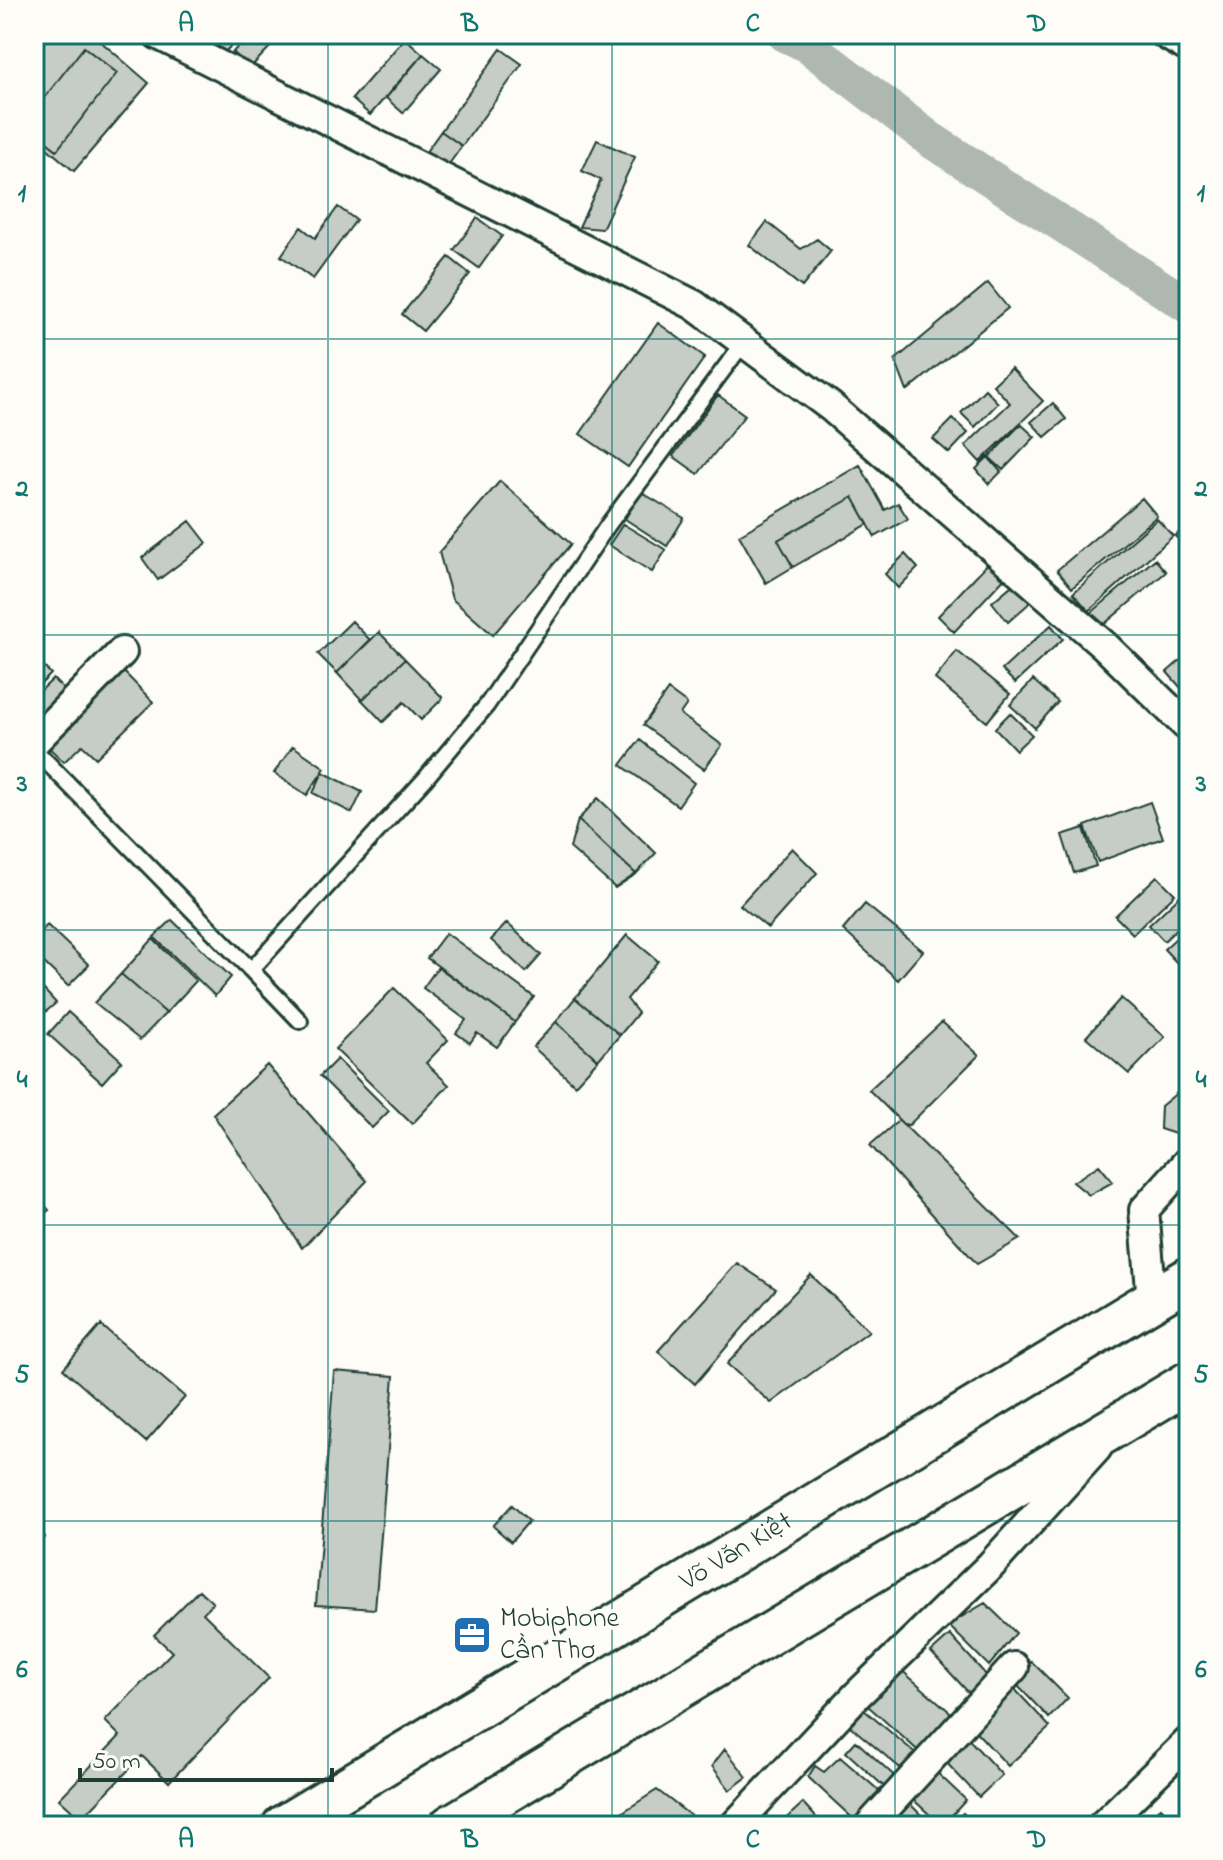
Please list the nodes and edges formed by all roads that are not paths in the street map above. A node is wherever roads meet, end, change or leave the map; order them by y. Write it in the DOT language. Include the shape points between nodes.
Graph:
graph roads {
  1 [pos="157,34"];
  2 [pos="1165,34"];
  3 [pos="1189,48"];
  4 [pos="744,342"];
  5 [pos="122,652"];
  6 [pos="1189,728"];
  7 [pos="34,742"];
  8 [pos="34,749"];
  9 [pos="253,973"];
  10 [pos="300,1021"];
  11 [pos="1189,1160"];
  12 [pos="1189,1278"];
  13 [pos="1152,1300"];
  14 [pos="1189,1382"];
  15 [pos="1116,1426"];
  16 [pos="1014,1667"];
  17 [pos="1189,1741"];
  18 [pos="283,1826"];
  19 [pos="450,1826"];
  20 [pos="734,1826"];
  21 [pos="869,1826"];
  22 [pos="1102,1826"];
  1 -- 4 [label="street" via="694,305"];
  2 -- 3 [label="street"];
  4 -- 6 [label="street" via="831,407 1105,646"];
  4 -- 9 [label="lane" via="608,525 487,705"];
  5 -- 7 [label="street"];
  8 -- 9 [label="lane"];
  9 -- 10 [label="lane"];
  11 -- 13 [label="street" via="1144,1210"];
  12 -- 13 [label="main road, Võ Văn Kiệt"];
  13 -- 18 [label="main road, Võ Văn Kiệt"];
  14 -- 15 [label="main road"];
  15 -- 19 [label="main road"];
  15 -- 20 [label="street" via="991,1565 857,1695"];
  16 -- 21 [label="street"];
  17 -- 22 [label="street"];
}
